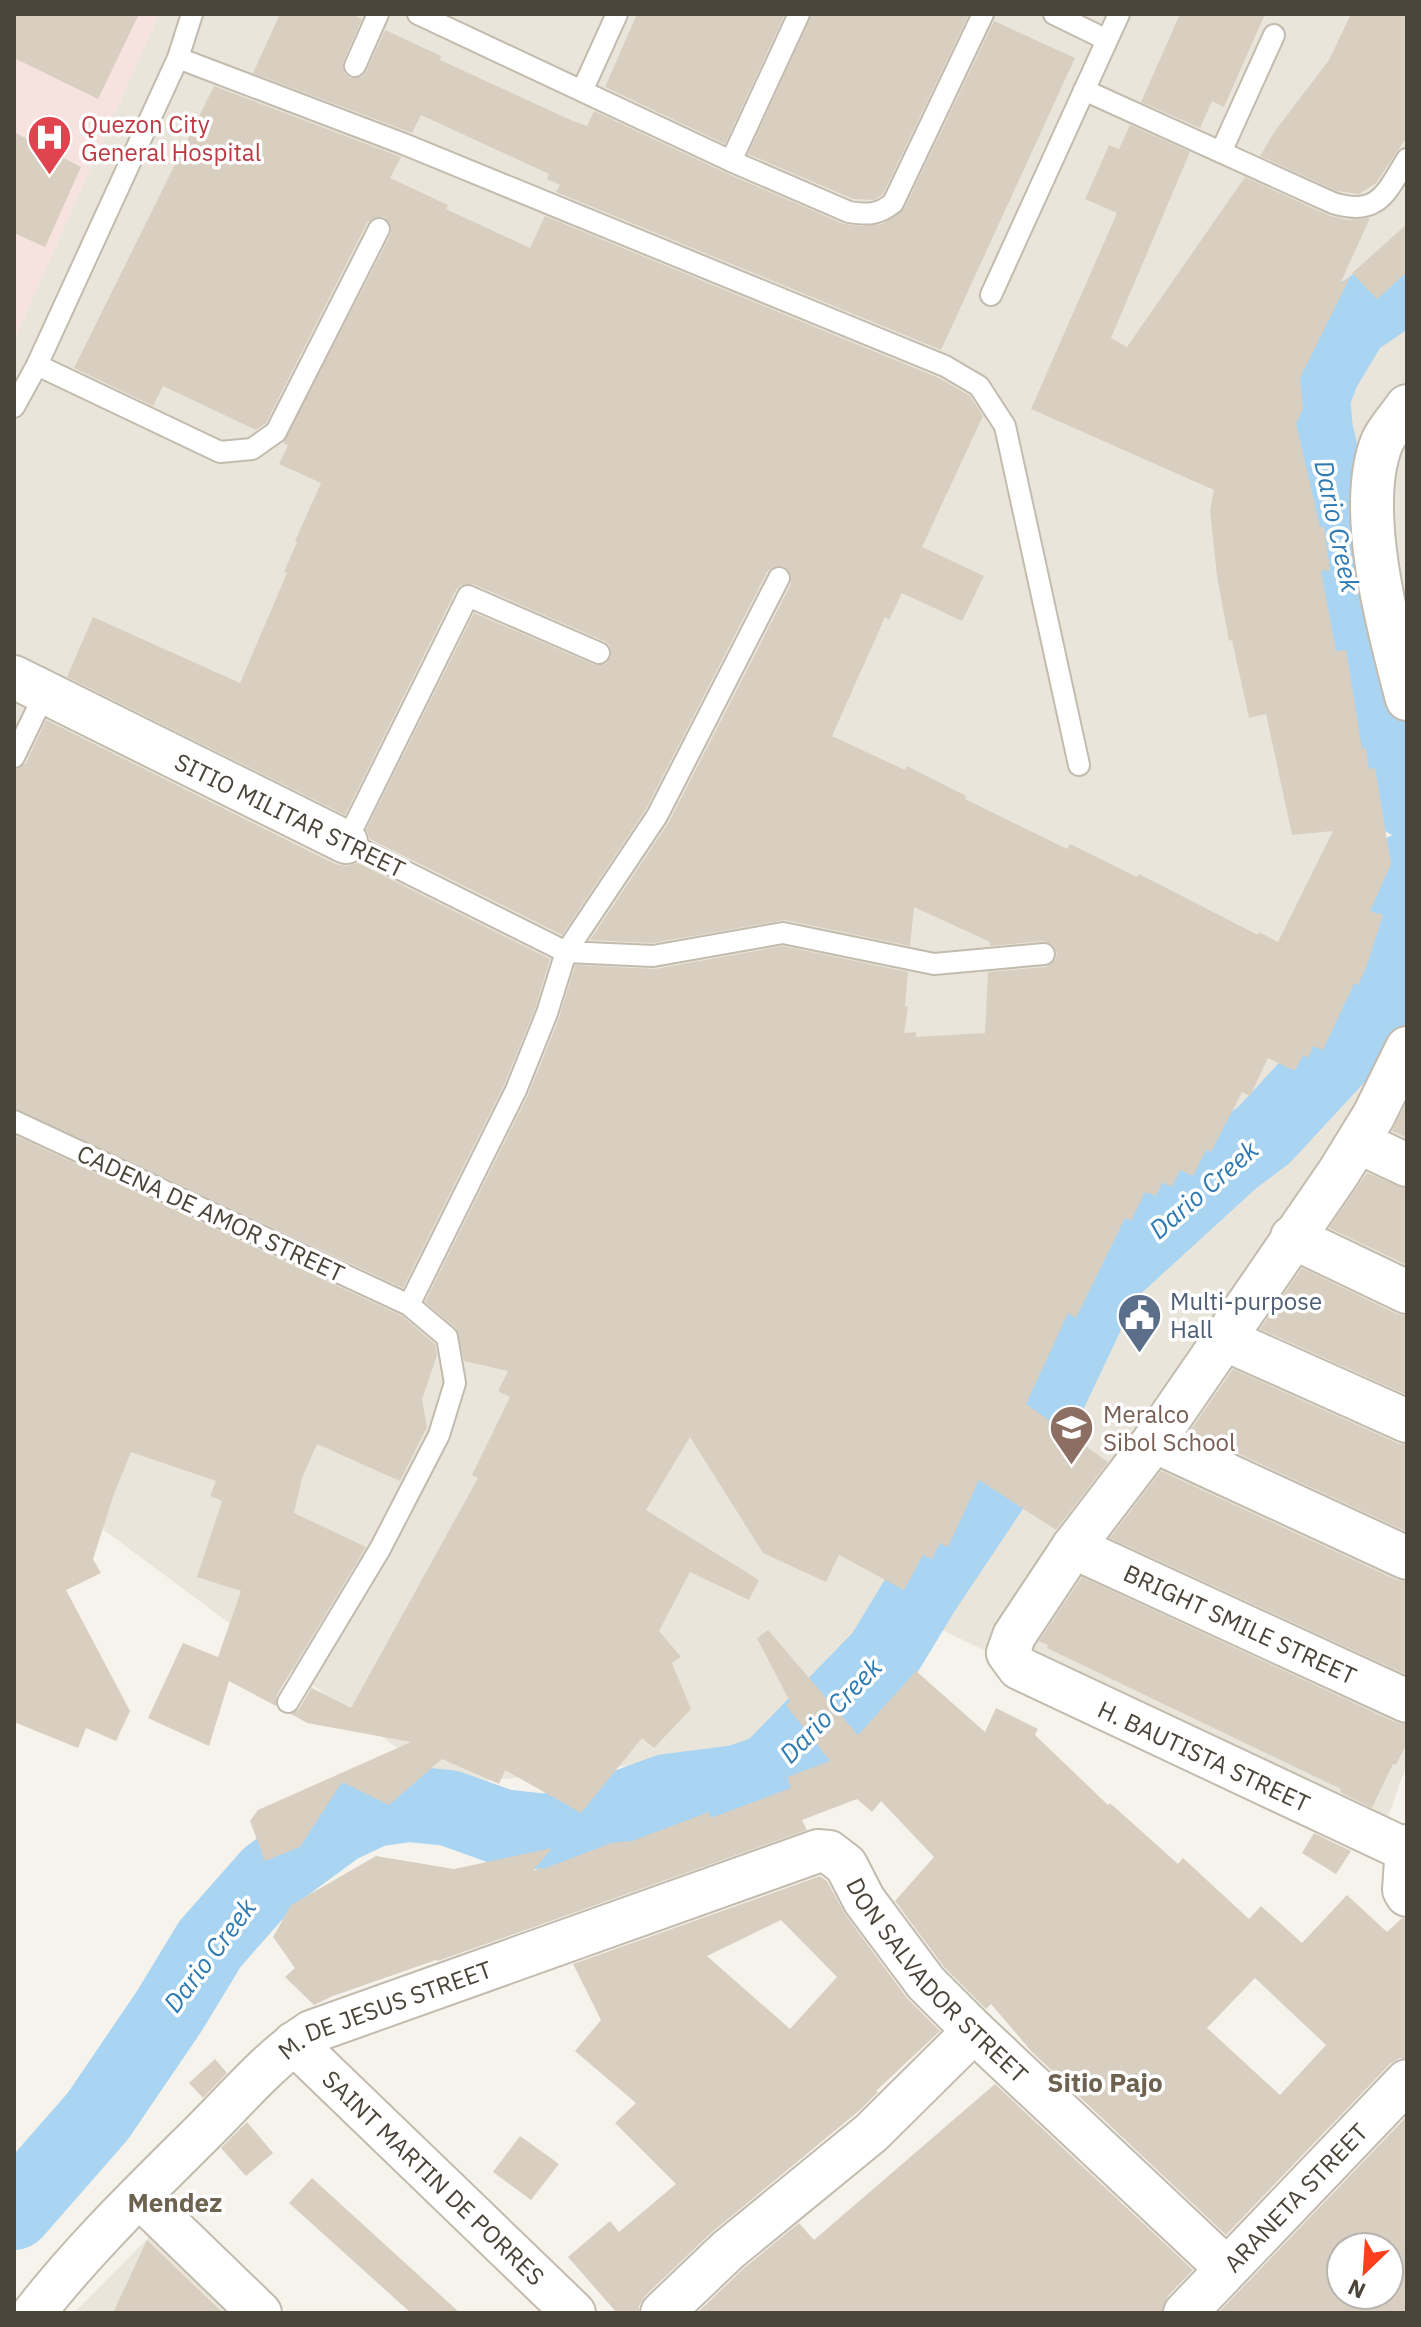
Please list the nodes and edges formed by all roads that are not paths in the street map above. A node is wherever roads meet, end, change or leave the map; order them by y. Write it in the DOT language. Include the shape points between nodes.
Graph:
graph roads {
  1 [pos="192,14"];
  2 [pos="378,14"];
  3 [pos="418,14"];
  4 [pos="617,14"];
  5 [pos="799,14"];
  6 [pos="983,14"];
  7 [pos="1054,14"];
  8 [pos="1119,14"];
  9 [pos="1274,35"];
  10 [pos="1107,40"];
  11 [pos="178,58"];
  12 [pos="355,66"];
  13 [pos="1084,90"];
  14 [pos="582,91"];
  15 [pos="1221,152"];
  16 [pos="1407,159"];
  17 [pos="731,161"];
  18 [pos="379,229"];
  19 [pos="991,295"];
  20 [pos="37,365"];
  21 [pos="14,407"];
  22 [pos="1401,421"];
  23 [pos="1390,531"];
  24 [pos="779,578"];
  25 [pos="1400,649"];
  26 [pos="599,653"];
  27 [pos="29,685"];
  28 [pos="1407,699"];
  29 [pos="14,757"];
  30 [pos="1079,765"];
  31 [pos="346,842"];
  32 [pos="566,952"];
  33 [pos="1044,954"];
  34 [pos="1407,1048"];
  35 [pos="14,1121"];
  36 [pos="1358,1142"];
  37 [pos="1407,1165"];
  38 [pos="1292,1237"];
  39 [pos="1407,1292"];
  40 [pos="409,1305"];
  41 [pos="1224,1339"];
  42 [pos="1407,1421"];
  43 [pos="1154,1441"];
  44 [pos="1073,1547"];
  45 [pos="1407,1558"];
  46 [pos="1407,1701"];
  47 [pos="288,1702"];
  48 [pos="1406,1848"];
  49 [pos="829,1852"];
  50 [pos="1407,1895"];
  51 [pos="974,2031"];
  52 [pos="294,2043"];
  53 [pos="1407,2081"];
  54 [pos="139,2196"];
  55 [pos="1226,2268"];
  56 [pos="34,2313"];
  57 [pos="260,2313"];
  58 [pos="574,2313"];
  59 [pos="662,2313"];
  60 [pos="1185,2313"];
  1 -- 11 [label="lane"];
  2 -- 12 [label="lane"];
  3 -- 14 [label="lane"];
  4 -- 14 [label="lane"];
  5 -- 17 [label="lane"];
  6 -- 17 [label="lane" via="893,203 882,212 849,212"];
  7 -- 10 [label="lane"];
  8 -- 10 [label="lane"];
  9 -- 15 [label="lane"];
  10 -- 13 [label="lane"];
  11 -- 20 [label="lane"];
  11 -- 30 [label="lane" via="404,144 976,383 1005,426"];
  13 -- 15 [label="lane"];
  13 -- 19 [label="lane"];
  14 -- 17 [label="lane"];
  15 -- 16 [label="lane" via="1353,209 1372,205"];
  18 -- 20 [label="lane" via="276,432 252,449 220,452"];
  20 -- 21 [label="lane"];
  22 -- 23 [label="street" via="1382,441 1372,479"];
  23 -- 25 [label="street"];
  24 -- 32 [label="lane" via="657,816"];
  25 -- 28 [label="street"];
  26 -- 31 [label="lane" via="468,596"];
  27 -- 29 [label="lane"];
  27 -- 31 [label="street, SITIO MILITAR STREET"];
  31 -- 32 [label="lane, SITIO MILITAR STREET"];
  32 -- 33 [label="lane" via="653,956 783,933 934,964"];
  32 -- 40 [label="lane" via="516,1090"];
  34 -- 36 [label="street"];
  35 -- 40 [label="lane, CADENA DE AMOR STREET"];
  36 -- 37 [label="street"];
  36 -- 38 [label="street"];
  38 -- 39 [label="street"];
  38 -- 41 [label="street"];
  40 -- 47 [label="lane, CADENA DE AMOR STREET" via="447,1337 455,1383 439,1435 380,1549"];
  41 -- 42 [label="street"];
  41 -- 43 [label="street"];
  43 -- 44 [label="street"];
  43 -- 45 [label="street"];
  44 -- 46 [label="street, BRIGHT SMILE STREET"];
  44 -- 48 [label="street, H. BAUTISTA STREET" via="1014,1636 1008,1653 1019,1668"];
  48 -- 50 [label="street"];
  49 -- 51 [label="street, DON SALVADOR STREET" via="841,1858 864,1900 926,1983"];
  49 -- 52 [label="street, M. DE JESUS STREET" via="808,1853 311,2032"];
  51 -- 55 [label="street, DON SALVADOR STREET"];
  51 -- 59 [label="street" via="871,2133 728,2250"];
  52 -- 54 [label="street, M. DE JESUS STREET"];
  52 -- 58 [label="street, SAINT MARTIN DE PORRES"];
  53 -- 55 [label="street, ARANETA STREET"];
  54 -- 56 [label="street, M. DE JESUS STREET"];
  54 -- 57 [label="street"];
  55 -- 60 [label="street, ARANETA STREET"];
}
